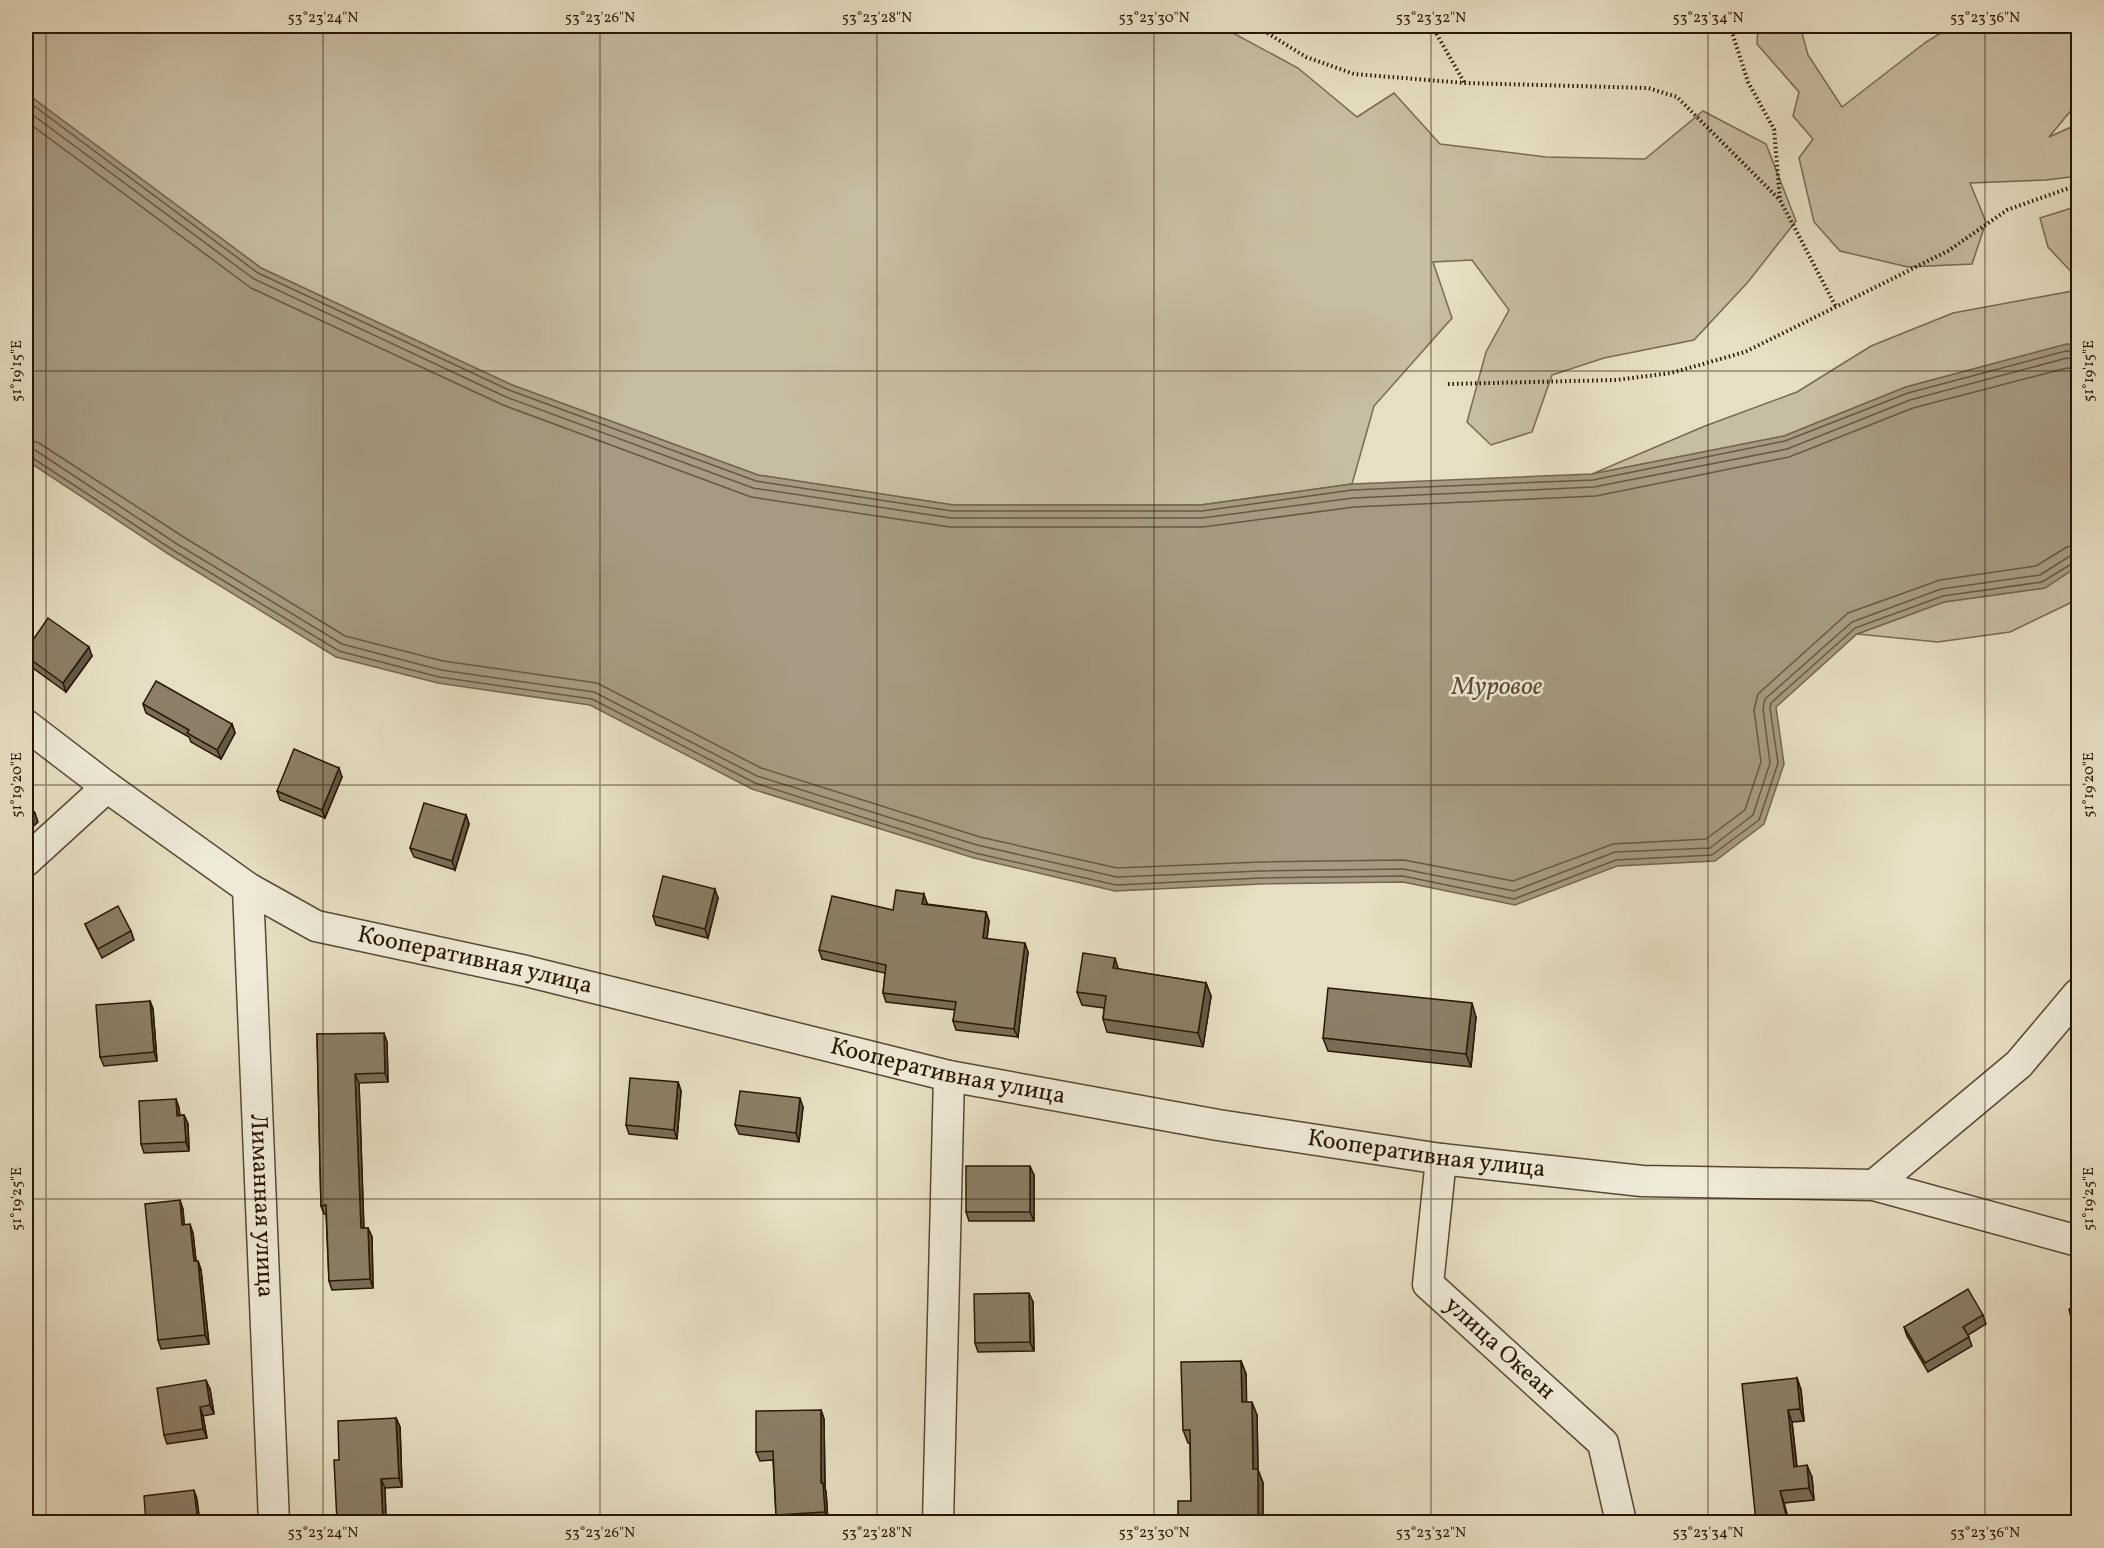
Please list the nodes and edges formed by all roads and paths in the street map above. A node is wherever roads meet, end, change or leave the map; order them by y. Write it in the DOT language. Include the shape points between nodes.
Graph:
graph roads {
  1 [pos="1256,26"];
  2 [pos="1432,26"];
  3 [pos="1730,26"];
  4 [pos="1465,83"];
  5 [pos="2079,185"];
  6 [pos="1780,200"];
  7 [pos="1836,307"];
  8 [pos="1448,384"];
  9 [pos="26,725"];
  10 [pos="107,787"];
  11 [pos="26,861"];
  12 [pos="248,888"];
  13 [pos="2079,994"];
  14 [pos="950,1076"];
  15 [pos="1441,1159"];
  16 [pos="1874,1185"];
  17 [pos="2079,1241"];
  18 [pos="274,1522"];
  19 [pos="938,1522"];
  20 [pos="1621,1522"];
  1 -- 4 [label="path" via="1306,57 1354,74"];
  2 -- 4 [label="path"];
  3 -- 6 [label="path" via="1748,82 1774,129"];
  4 -- 6 [label="path" via="1648,88 1677,97"];
  5 -- 7 [label="path" via="2007,210 1948,251"];
  6 -- 7 [label="path"];
  7 -- 8 [label="path" via="1745,352 1671,373 1616,380"];
  9 -- 10 [label="street, Кооперативная улица"];
  10 -- 11 [label="street"];
  10 -- 12 [label="street, Кооперативная улица"];
  12 -- 14 [label="street, Кооперативная улица" via="316,926 526,971"];
  12 -- 18 [label="street, Лиманная улица"];
  13 -- 16 [label="street" via="2019,1064"];
  14 -- 15 [label="street, Кооперативная улица" via="1218,1125"];
  14 -- 19 [label="street"];
  15 -- 16 [label="street, Кооперативная улица" via="1642,1181"];
  15 -- 20 [label="street, улица Океан" via="1428,1284 1604,1443"];
  16 -- 17 [label="street, Кооперативная улица"];
}
